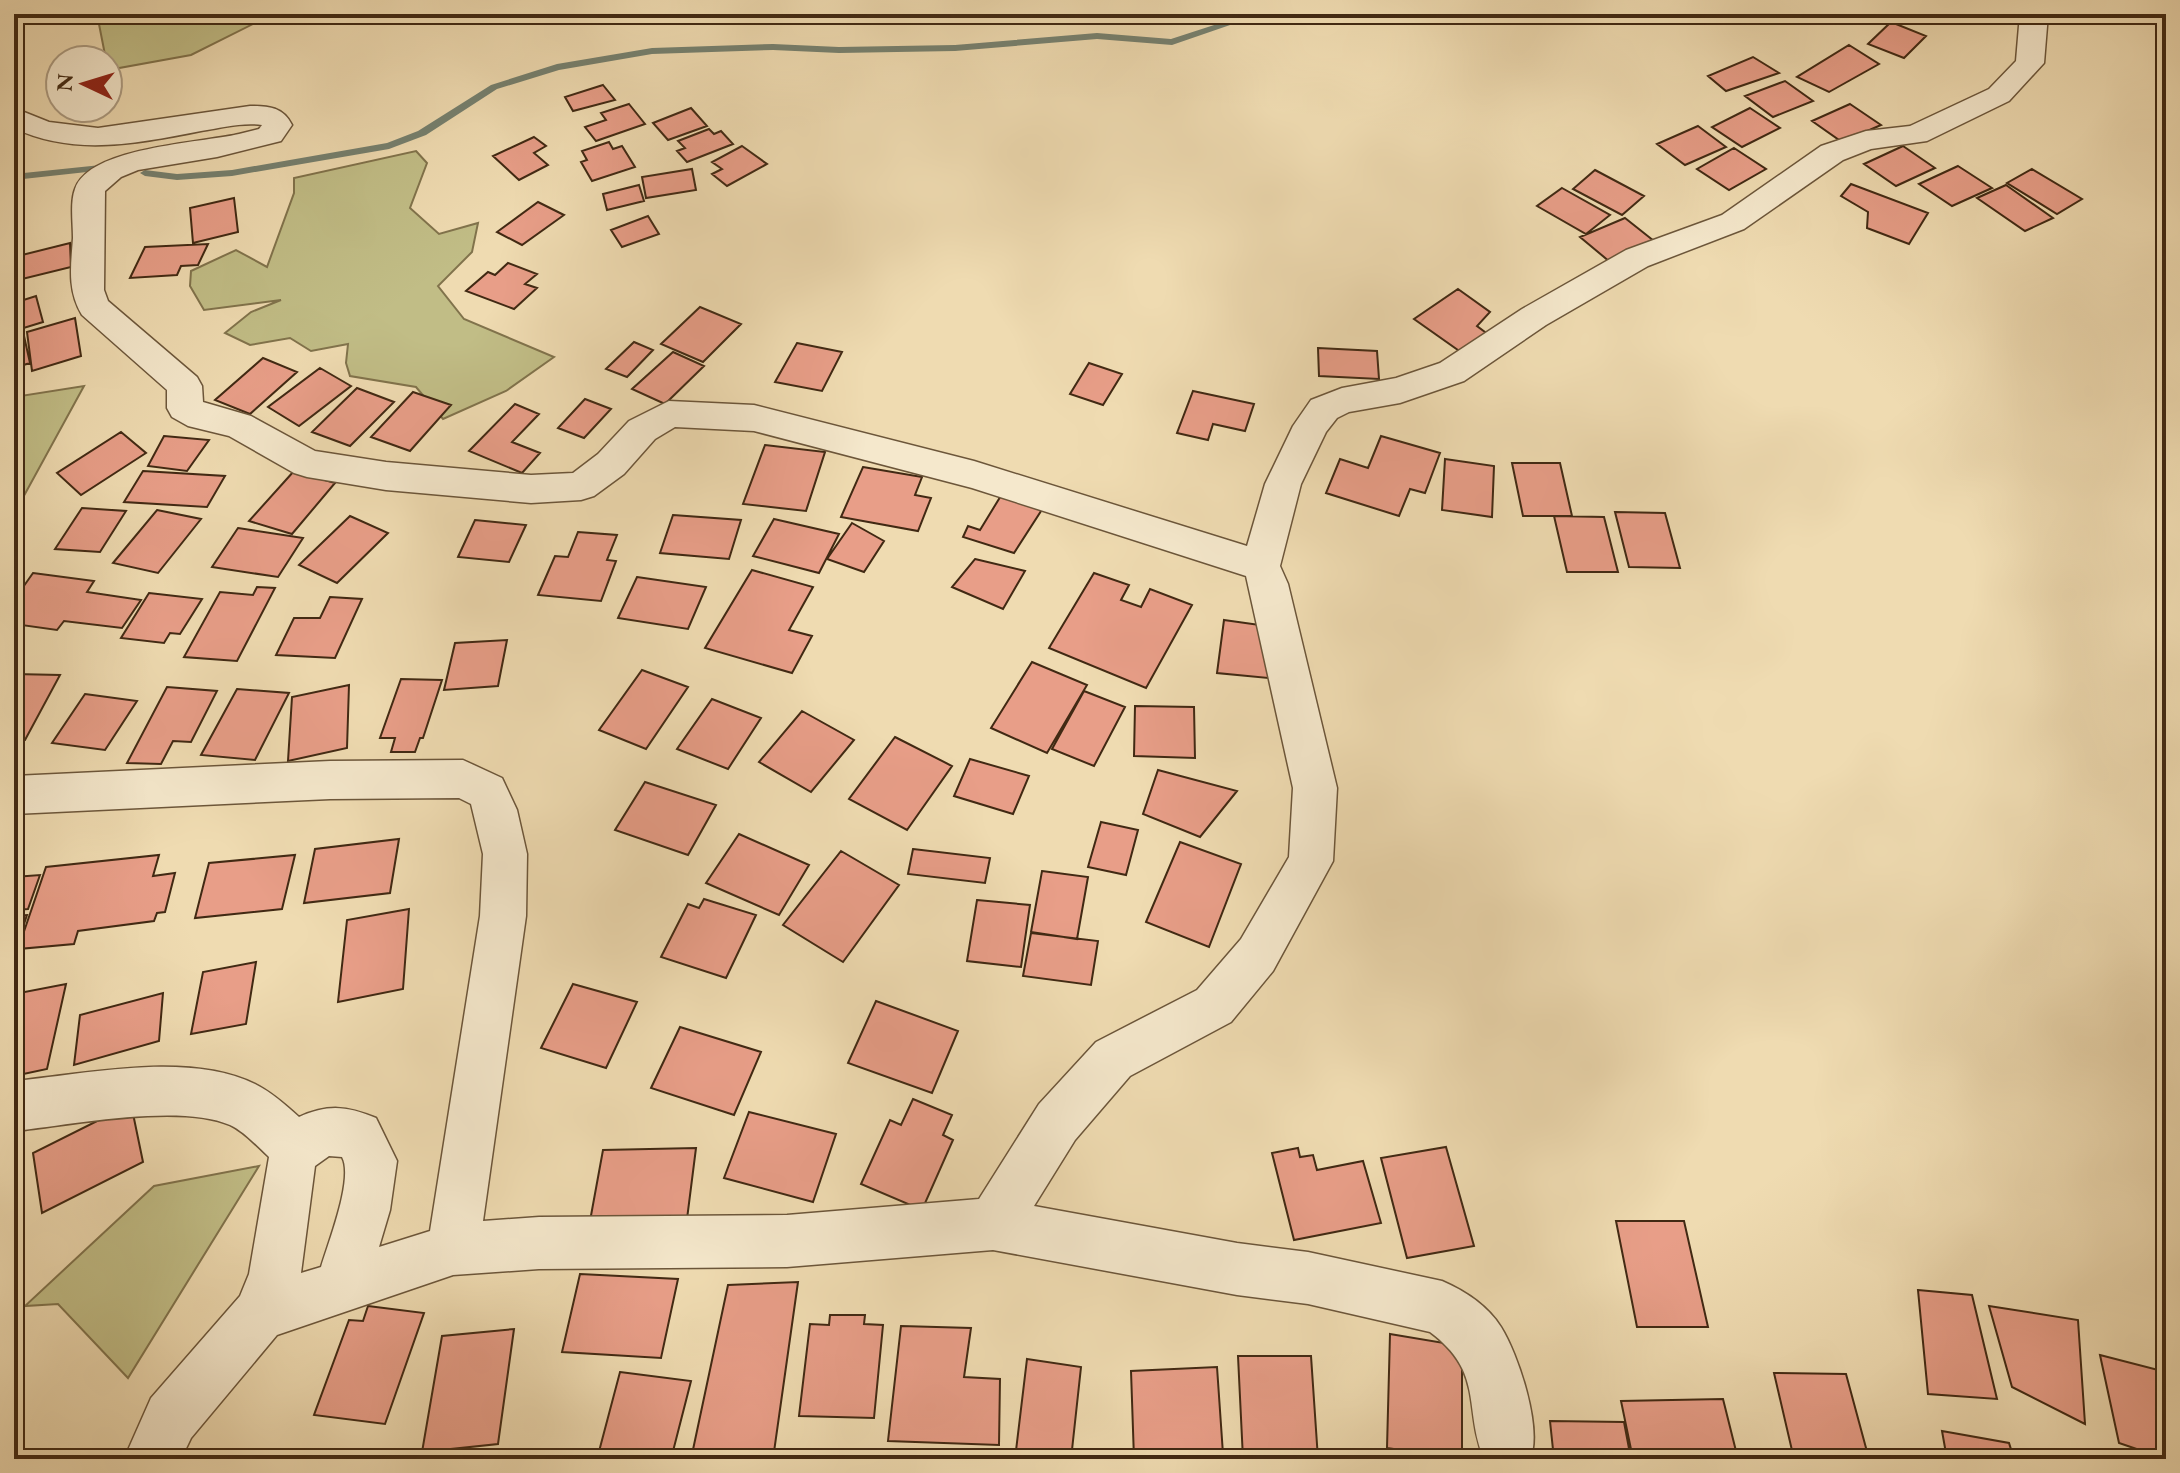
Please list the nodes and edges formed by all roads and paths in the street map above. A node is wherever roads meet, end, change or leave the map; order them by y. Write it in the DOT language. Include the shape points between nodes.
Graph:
graph roads {
  1 [pos="2034,14"];
  2 [pos="14,117"];
  3 [pos="1261,566"];
  4 [pos="14,795"];
  5 [pos="14,1106"];
  6 [pos="297,1149"];
  7 [pos="993,1224"];
  8 [pos="453,1249"];
  9 [pos="341,1289"];
  10 [pos="260,1314"];
  11 [pos="1507,1447"];
  12 [pos="152,1459"];
  1 -- 3 [label="street" via="2030,63 1999,95 1916,135 1866,140 1832,153 1733,222 1637,258 1452,372 1324,409 1283,484"];
  2 -- 3 [label="street" via="32,129 86,136 260,114 275,120 275,130 257,139 128,161 99,177 90,189 87,290 94,307 185,386 185,408 248,430 307,463 461,484 581,486 611,464 642,430 669,414 754,418 974,475"];
  3 -- 7 [label="street" via="1315,788 1311,861 1257,955 1214,1006 1113,1059 1057,1122"];
  4 -- 8 [label="street" via="374,779 463,779 487,791 505,854 503,916"];
  5 -- 6 [label="street" via="187,1092 239,1102"];
  6 -- 9 [label="street" via="316,1133 332,1129 358,1136 372,1161"];
  6 -- 10 [label="street" via="275,1274"];
  7 -- 8 [label="street" via="787,1241"];
  7 -- 11 [label="street" via="1308,1278 1442,1308 1482,1346 1501,1400"];
  8 -- 9 [label="street"];
  9 -- 10 [label="street"];
  10 -- 12 [label="street" via="171,1418"];
}
